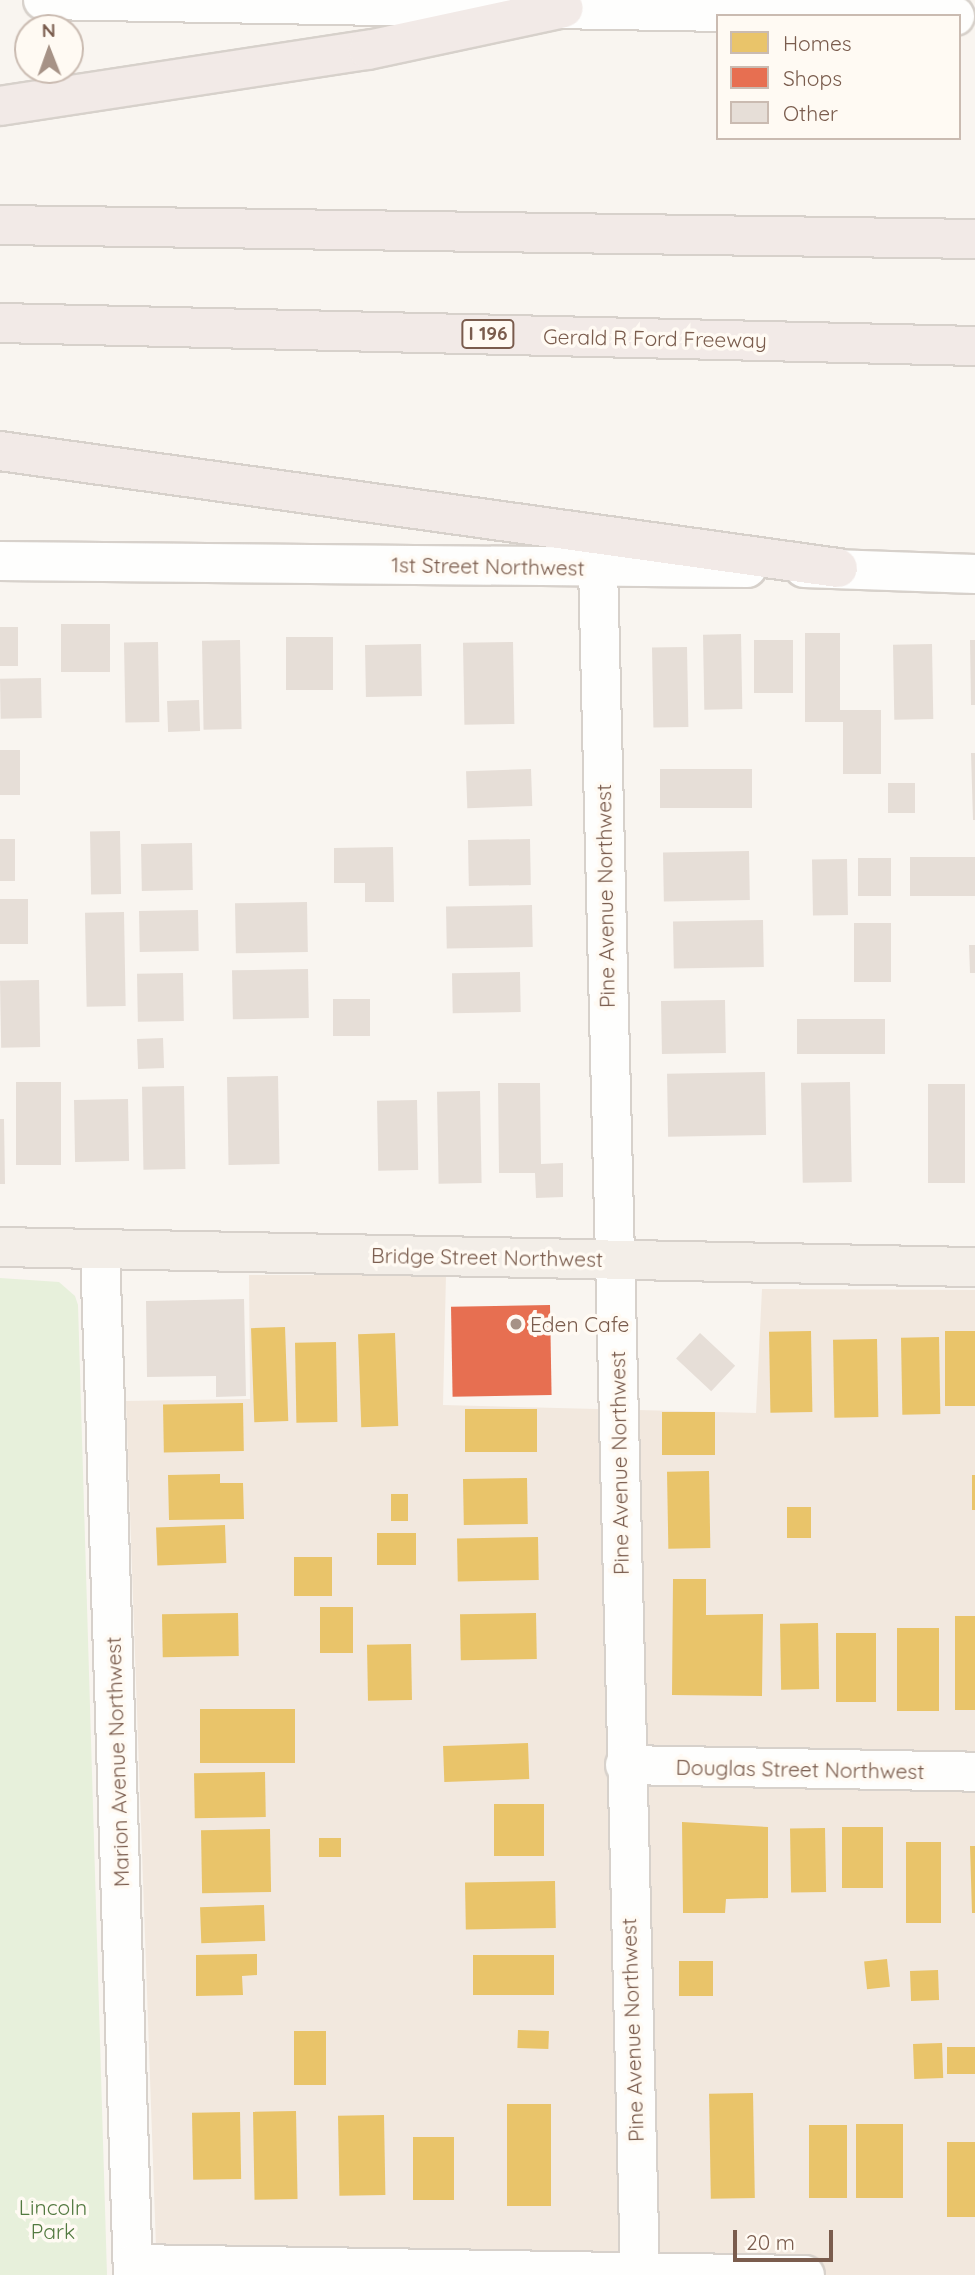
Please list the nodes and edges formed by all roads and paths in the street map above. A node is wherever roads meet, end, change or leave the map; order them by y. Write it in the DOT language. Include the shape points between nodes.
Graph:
graph roads {
  1 [pos="43,0"];
  2 [pos="564,4"];
  3 [pos="892,14"];
  4 [pos="0,106"];
  5 [pos="0,225"];
  6 [pos="975,239"];
  7 [pos="0,323"];
  8 [pos="975,346"];
  9 [pos="0,451"];
  10 [pos="0,561"];
  11 [pos="598,567"];
  12 [pos="838,568"];
  13 [pos="975,574"];
  14 [pos="0,1247"];
  15 [pos="100,1250"];
  16 [pos="614,1261"];
  17 [pos="975,1267"];
  18 [pos="625,1765"];
  19 [pos="975,1772"];
  20 [pos="133,2269"];
  21 [pos="640,2273"];
  22 [pos="805,2275"];
  1 -- 2 [label="street"];
  2 -- 3 [label="street"];
  2 -- 4 [label="highway" via="368,50"];
  5 -- 6 [label="highway"];
  7 -- 8 [label="highway, Gerald R Ford Freeway / I 196"];
  9 -- 12 [label="highway"];
  10 -- 11 [label="street, 1st Street Northwest"];
  11 -- 12 [label="street, 1st Street Northwest"];
  11 -- 16 [label="street, Pine Avenue Northwest"];
  12 -- 13 [label="street, 1st Street Northwest"];
  14 -- 15 [label="main road, Bridge Street Northwest"];
  15 -- 16 [label="main road, Bridge Street Northwest"];
  15 -- 20 [label="street, Marion Avenue Northwest"];
  16 -- 17 [label="main road, Bridge Street Northwest"];
  16 -- 18 [label="street, Pine Avenue Northwest"];
  18 -- 19 [label="street, Douglas Street Northwest"];
  18 -- 21 [label="street, Pine Avenue Northwest"];
  20 -- 21 [label="street"];
  21 -- 22 [label="street"];
}
